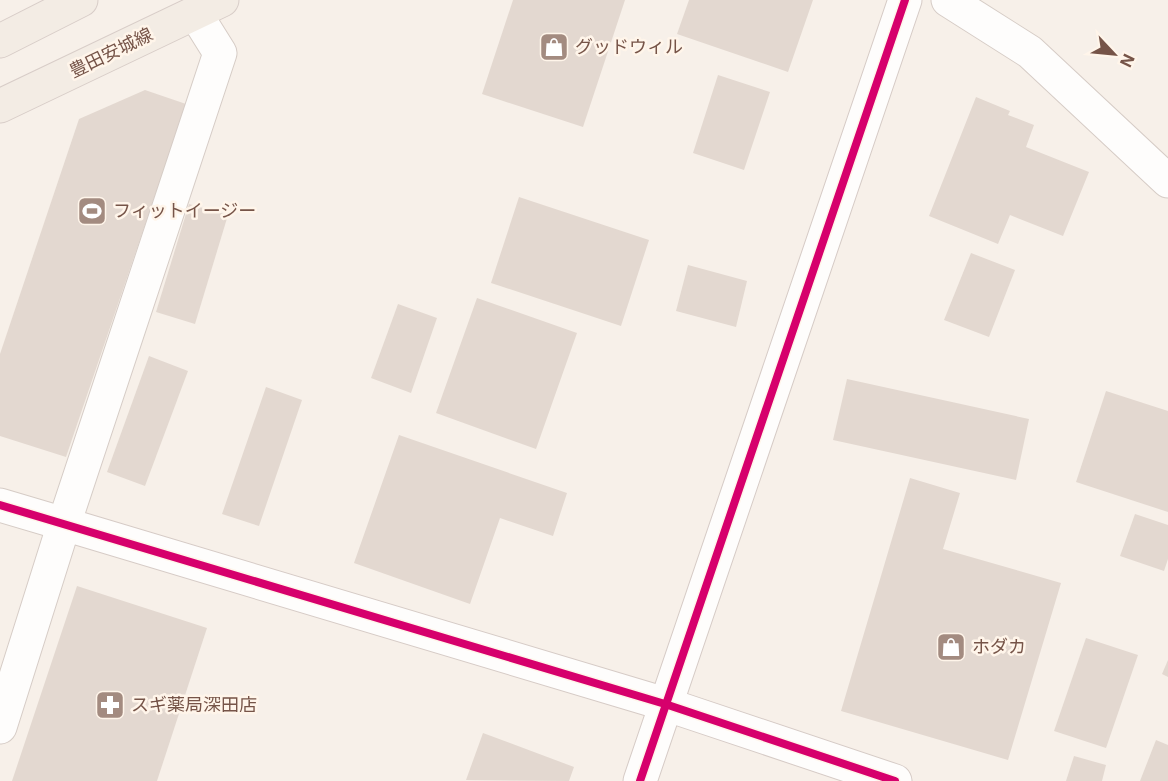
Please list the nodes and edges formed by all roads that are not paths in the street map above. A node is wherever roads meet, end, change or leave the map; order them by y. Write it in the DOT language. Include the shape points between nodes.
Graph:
graph roads {
  1 [pos="81,0"];
  2 [pos="905,0"];
  3 [pos="948,0"];
  4 [pos="208,6"];
  5 [pos="0,41"];
  6 [pos="0,106"];
  7 [pos="1168,181"];
  8 [pos="0,505"];
  9 [pos="64,524"];
  10 [pos="665,704"];
  11 [pos="0,727"];
  12 [pos="640,781"];
  13 [pos="895,781"];
  1 -- 5 [label="main road"];
  2 -- 10 [label="street"];
  3 -- 7 [label="street" via="1030,52"];
  4 -- 6 [label="main road, 豊田安城線"];
  4 -- 9 [label="street" via="220,53"];
  8 -- 9 [label="street"];
  9 -- 10 [label="street"];
  9 -- 11 [label="street"];
  10 -- 12 [label="street"];
  10 -- 13 [label="street"];
}
